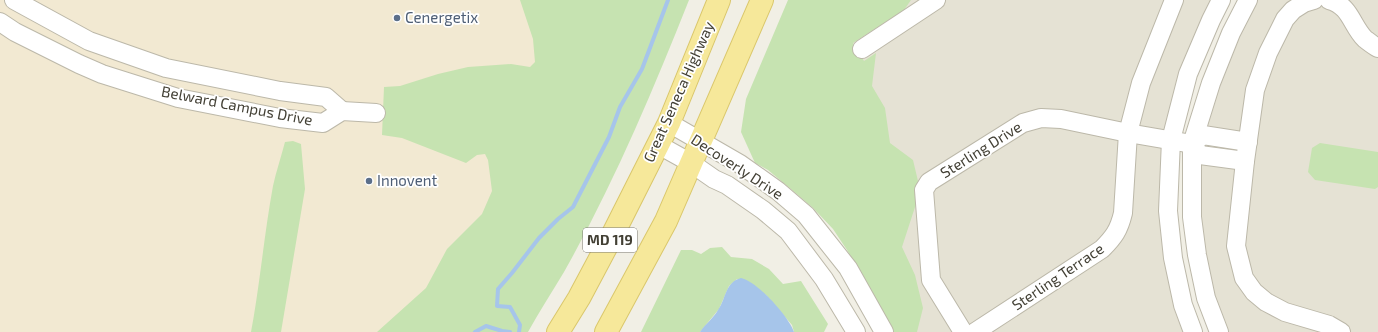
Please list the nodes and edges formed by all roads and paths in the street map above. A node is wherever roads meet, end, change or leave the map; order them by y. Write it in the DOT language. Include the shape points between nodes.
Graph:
graph roads {
  1 [pos="14,0"];
  2 [pos="718,0"];
  3 [pos="762,0"];
  4 [pos="936,0"];
  5 [pos="1174,0"];
  6 [pos="1221,0"];
  7 [pos="1248,0"];
  8 [pos="1314,0"];
  9 [pos="1329,0"];
  10 [pos="0,22"];
  11 [pos="1378,48"];
  12 [pos="862,49"];
  13 [pos="342,111"];
  14 [pos="376,113"];
  15 [pos="669,123"];
  16 [pos="1128,133"];
  17 [pos="1171,140"];
  18 [pos="701,142"];
  19 [pos="1248,142"];
  20 [pos="657,144"];
  21 [pos="1192,144"];
  22 [pos="1245,161"];
  23 [pos="691,163"];
  24 [pos="558,332"];
  25 [pos="606,332"];
  26 [pos="856,332"];
  27 [pos="884,332"];
  28 [pos="963,332"];
  29 [pos="975,332"];
  30 [pos="1193,332"];
  31 [pos="1219,332"];
  32 [pos="1341,332"];
  1 -- 13 [label="street, Belward Campus Drive" via="89,41 166,68 280,91 326,97"];
  2 -- 15 [label="main road, Great Seneca Highway / MD 119"];
  3 -- 18 [label="main road, MD 119"];
  4 -- 12 [label="street"];
  5 -- 16 [label="street, Sterling Terrace" via="1141,83"];
  6 -- 17 [label="street" via="1188,74"];
  7 -- 21 [label="street" via="1231,32 1211,83"];
  8 -- 19 [label="street" via="1293,10 1285,19 1272,46 1255,90"];
  9 -- 11 [label="street" via="1346,9 1364,38"];
  10 -- 13 [label="street, Belward Campus Drive" via="15,32 102,74 178,98 280,118 323,123"];
  13 -- 14 [label="street"];
  15 -- 18 [label="street, Decoverly Drive"];
  15 -- 20 [label="main road, Great Seneca Highway / MD 119"];
  16 -- 17 [label="street, Sterling Drive"];
  16 -- 28 [label="street, Sterling Drive" via="1061,119 1041,118 1023,123 928,182 924,190 931,280"];
  16 -- 29 [label="street, Sterling Terrace" via="1123,213 1115,236 1102,249"];
  17 -- 21 [label="street, Sterling Drive"];
  17 -- 30 [label="street" via="1168,211 1173,258"];
  18 -- 23 [label="main road, MD 119"];
  18 -- 27 [label="street, Decoverly Drive" via="778,191 806,215 848,268"];
  19 -- 21 [label="street" via="1203,135"];
  19 -- 22 [label="street"];
  20 -- 23 [label="street, Decoverly Drive"];
  20 -- 24 [label="main road, Great Seneca Highway / MD 119" via="608,243"];
  21 -- 22 [label="street" via="1200,155"];
  21 -- 31 [label="street" via="1192,217 1197,255 1206,298"];
  22 -- 32 [label="street" via="1236,246 1244,278 1254,292 1266,302 1285,312 1329,325"];
  23 -- 25 [label="main road, MD 119" via="666,222"];
  23 -- 26 [label="street, Decoverly Drive" via="764,210 788,231 824,279"];
}
